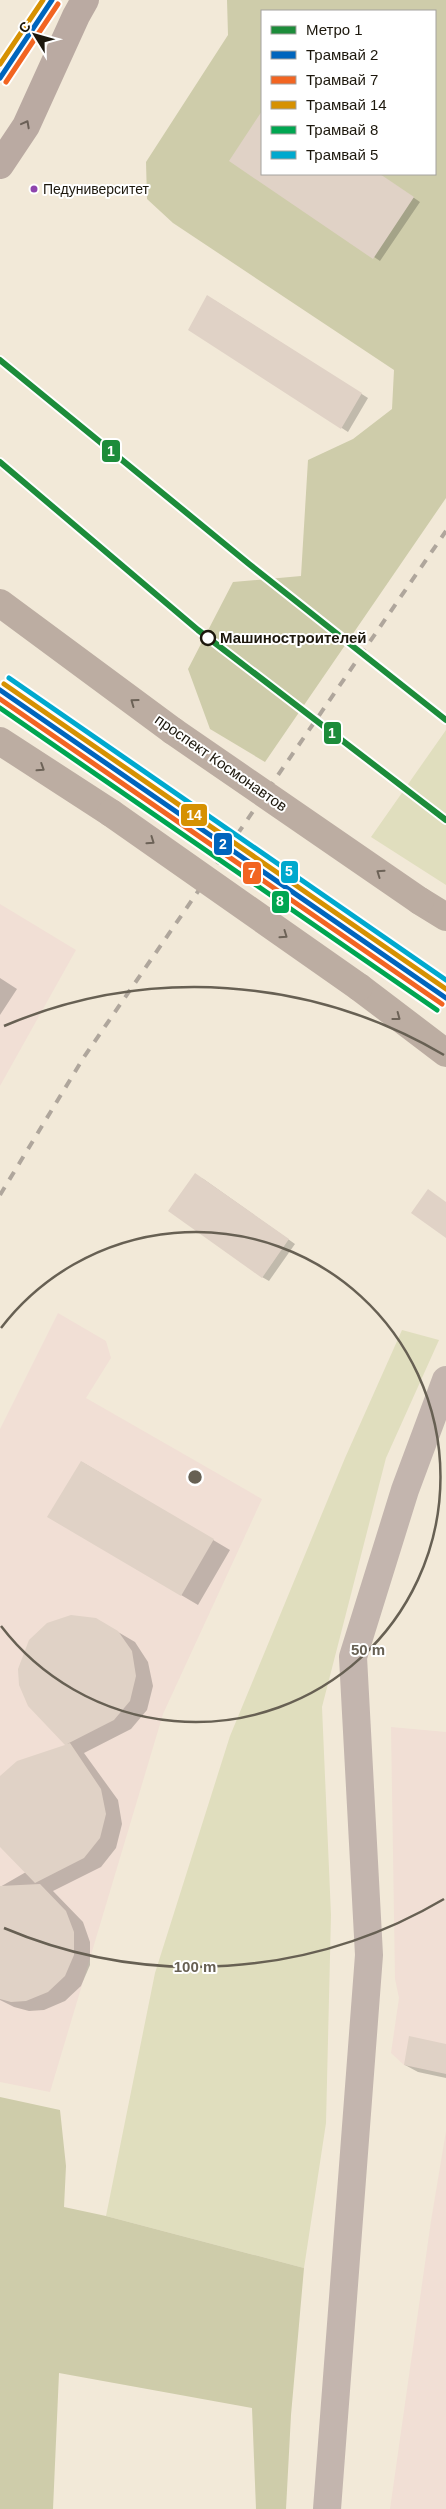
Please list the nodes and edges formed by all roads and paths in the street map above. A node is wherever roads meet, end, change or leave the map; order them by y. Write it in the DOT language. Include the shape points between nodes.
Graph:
graph roads {
  1 [pos="85,0"];
  2 [pos="0,165"];
  3 [pos="0,603"];
  4 [pos="0,741"];
  5 [pos="446,917"];
  6 [pos="446,1053"];
  7 [pos="446,1380"];
  8 [pos="327,2509"];
  2 -- 1 [label="main road, one-way" via="26,126"];
  5 -- 3 [label="main road, проспект Космонавтов, one-way, bridge" via="173,730"];
  4 -- 6 [label="main road, one-way, bridge" via="111,813 359,987"];
  7 -- 8 [label="street" via="405,1490 353,1657 369,1955"];
}
